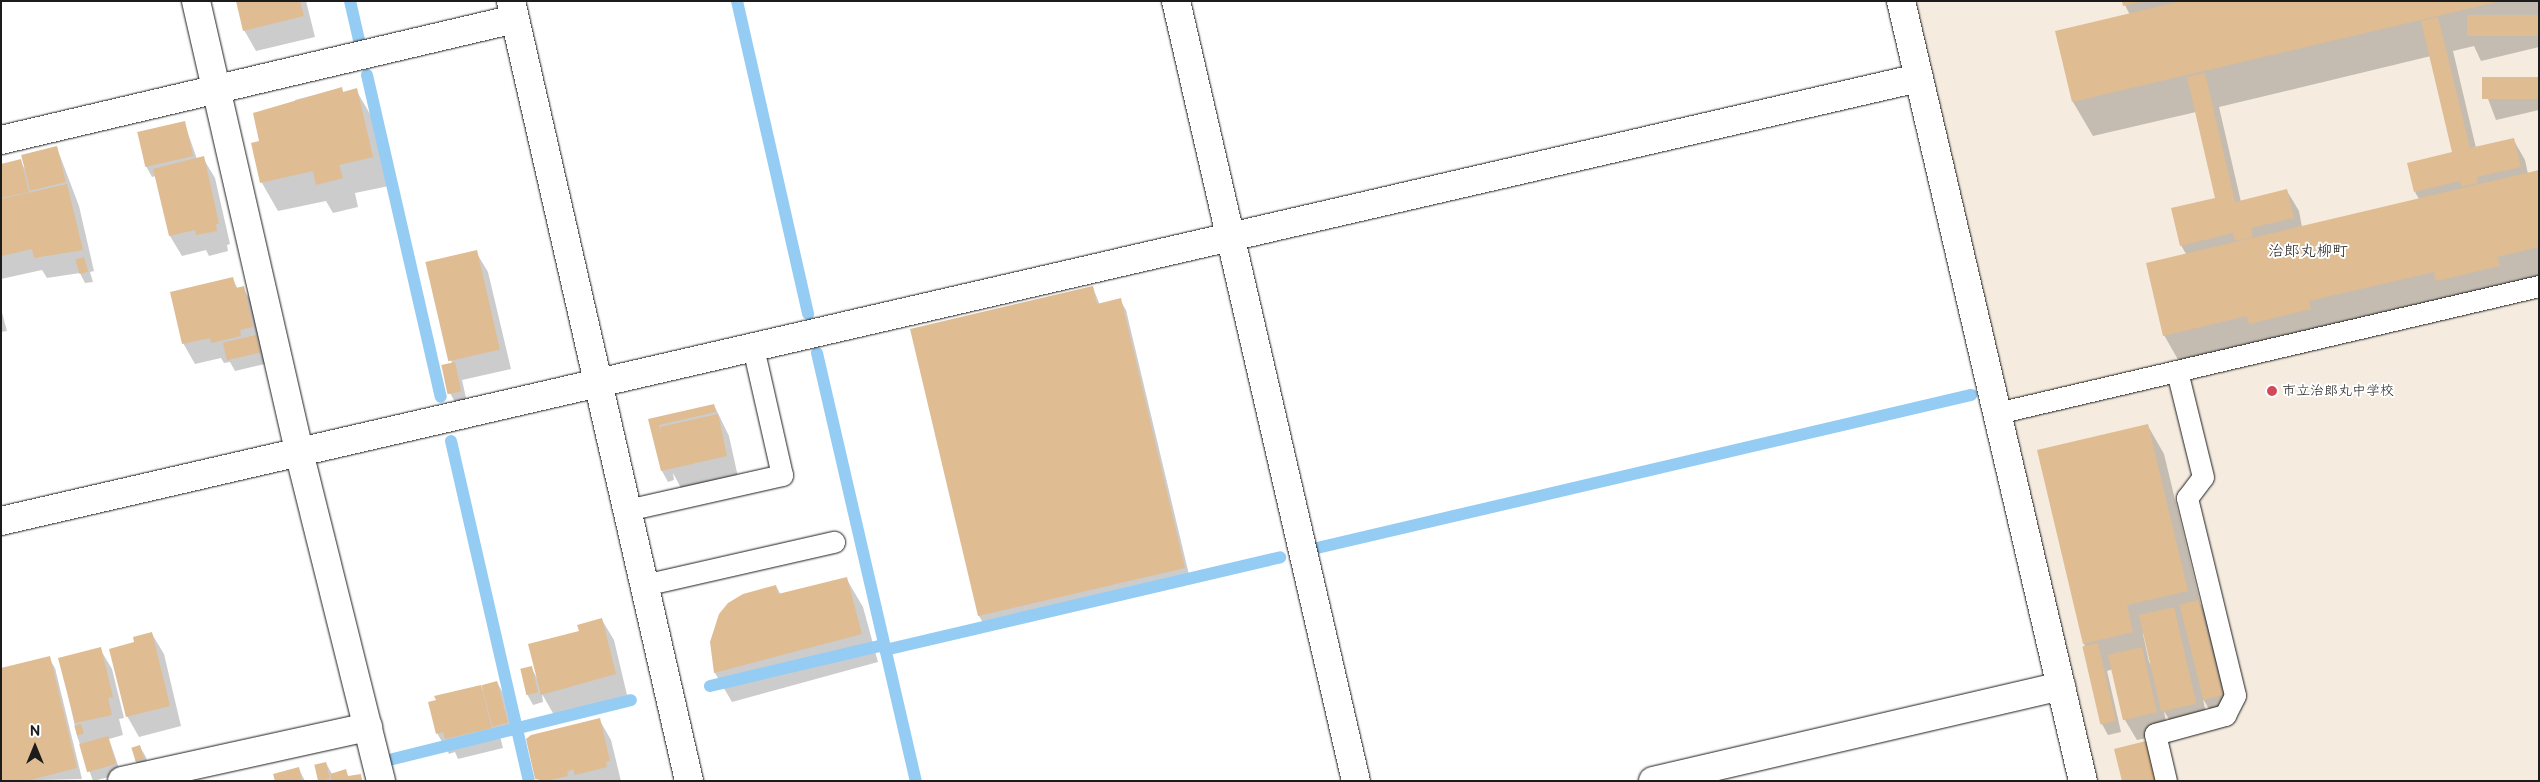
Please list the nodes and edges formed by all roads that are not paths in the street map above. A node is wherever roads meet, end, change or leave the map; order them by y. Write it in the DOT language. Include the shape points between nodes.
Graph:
graph roads {
  1 [pos="196,1"];
  2 [pos="1176,1"];
  3 [pos="1901,1"];
  4 [pos="513,10"];
  5 [pos="1919,78"];
  6 [pos="216,90"];
  7 [pos="1,140"];
  8 [pos="1230,237"];
  9 [pos="2539,286"];
  10 [pos="752,346"];
  11 [pos="2176,371"];
  12 [pos="597,382"];
  13 [pos="1997,413"];
  14 [pos="299,452"];
  15 [pos="627,510"];
  16 [pos="1,521"];
  17 [pos="834,542"];
  18 [pos="644,585"];
  19 [pos="2060,686"];
  20 [pos="368,727"];
  21 [pos="122,781"];
  22 [pos="382,781"];
  23 [pos="690,781"];
  24 [pos="1356,781"];
  25 [pos="1653,781"];
  26 [pos="2083,781"];
  27 [pos="2166,781"];
  1 -- 6 [label="street"];
  2 -- 8 [label="street"];
  3 -- 5 [label="street"];
  4 -- 6 [label="street"];
  4 -- 12 [label="street"];
  5 -- 8 [label="street"];
  5 -- 13 [label="street"];
  6 -- 7 [label="street"];
  6 -- 14 [label="street"];
  8 -- 10 [label="street"];
  8 -- 24 [label="street"];
  9 -- 11 [label="lane"];
  10 -- 12 [label="street"];
  10 -- 15 [label="lane" via="782,475"];
  11 -- 13 [label="lane"];
  11 -- 27 [label="lane" via="2203,477 2187,498 2234,695 2225,715 2155,734"];
  12 -- 14 [label="street"];
  12 -- 15 [label="street"];
  13 -- 19 [label="street"];
  14 -- 16 [label="street"];
  14 -- 20 [label="street"];
  15 -- 18 [label="street"];
  17 -- 18 [label="lane"];
  18 -- 23 [label="street"];
  19 -- 25 [label="street"];
  19 -- 26 [label="street"];
  20 -- 21 [label="street"];
  20 -- 22 [label="street"];
}
